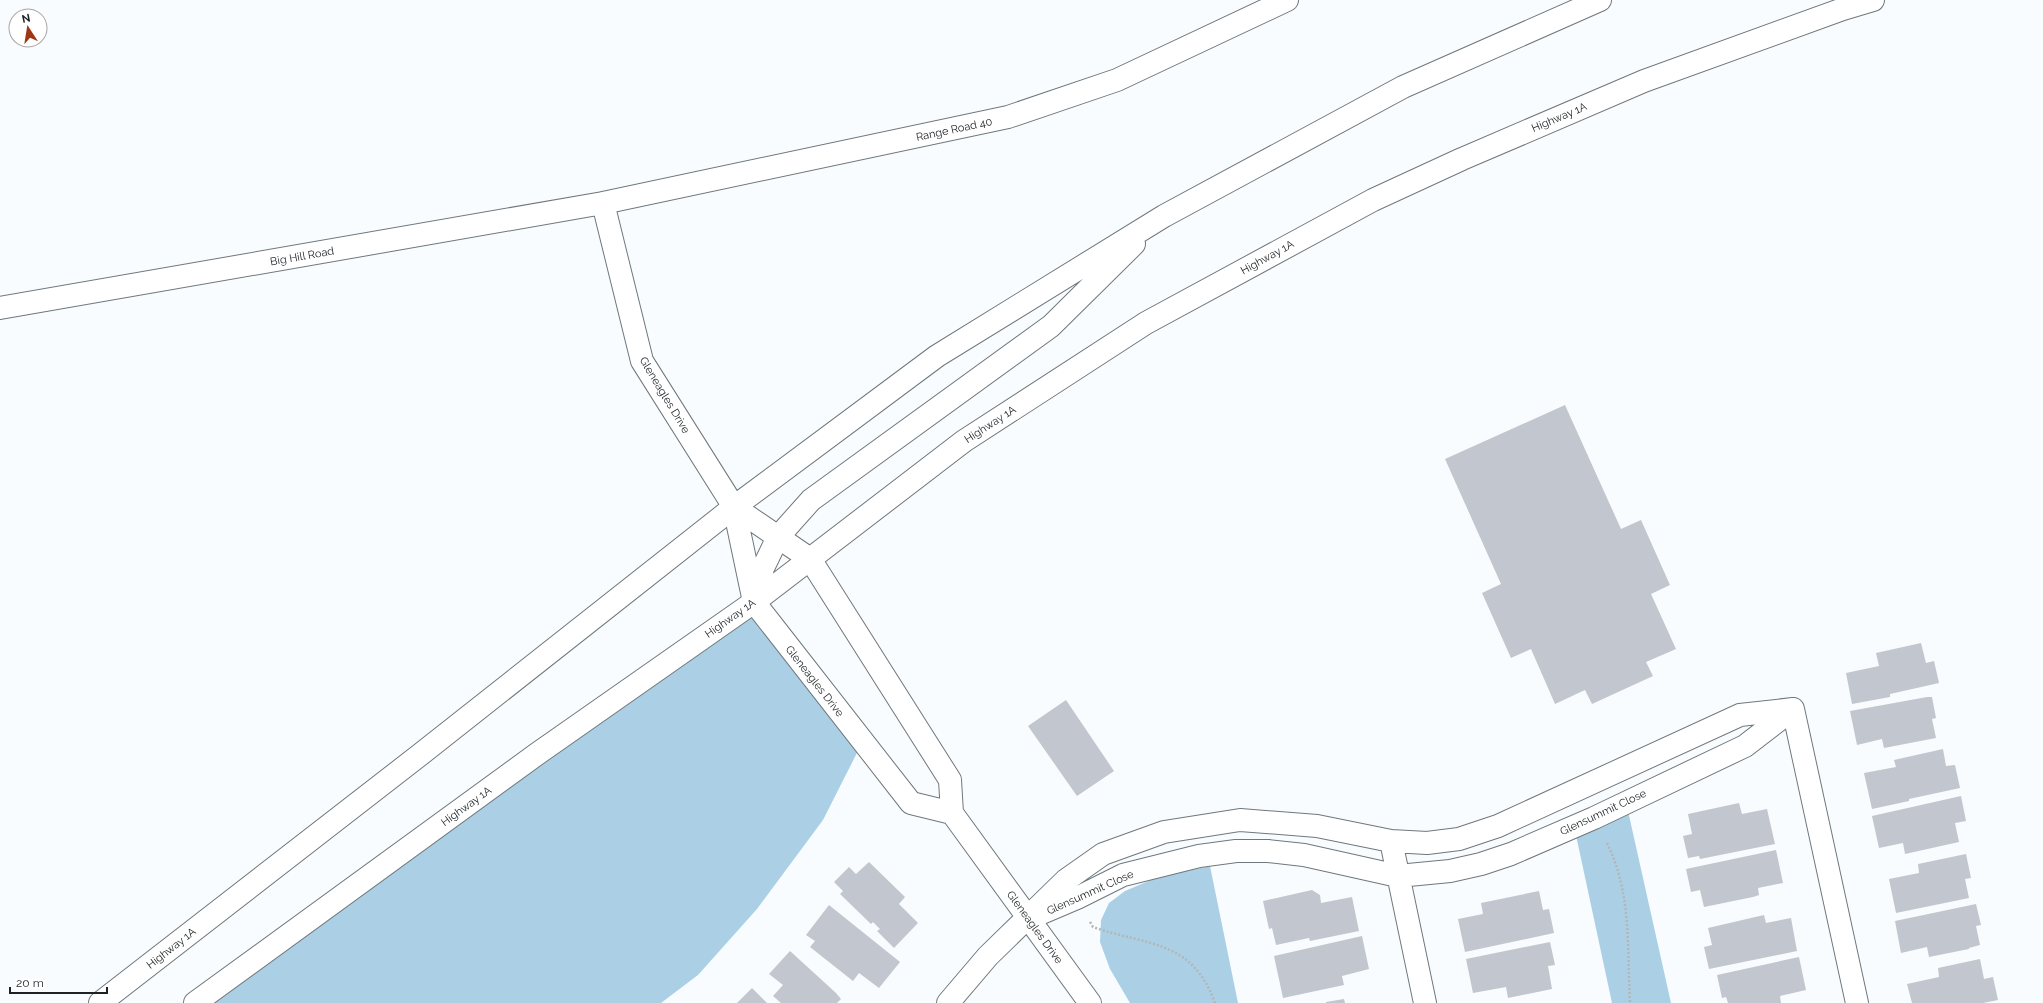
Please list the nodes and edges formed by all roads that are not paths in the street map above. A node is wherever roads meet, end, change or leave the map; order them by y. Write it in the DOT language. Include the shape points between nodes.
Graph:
graph roads {
  1 [pos="1287,0"];
  2 [pos="1600,0"];
  3 [pos="1873,0"];
  4 [pos="603,203"];
  5 [pos="1164,216"];
  6 [pos="0,308"];
  7 [pos="734,507"];
  8 [pos="778,537"];
  9 [pos="810,559"];
  10 [pos="754,602"];
  11 [pos="1793,709"];
  12 [pos="952,813"];
  13 [pos="1391,841"];
  14 [pos="1398,876"];
  15 [pos="1029,918"];
  16 [pos="100,1003"];
  17 [pos="195,1003"];
  18 [pos="948,1003"];
  19 [pos="1090,1003"];
  20 [pos="1425,1003"];
  21 [pos="1857,1003"];
  1 -- 4 [label="street, Range Road 40" via="1117,80 1008,117"];
  2 -- 5 [label="street, Highway 1A" via="1403,87"];
  3 -- 9 [label="street, Highway 1A" via="1644,81 1373,200 1146,323 964,441"];
  4 -- 6 [label="street, Big Hill Road"];
  4 -- 7 [label="street, Gleneagles Drive" via="642,361"];
  5 -- 7 [label="street, Highway 1A" via="937,356"];
  5 -- 8 [label="street" via="1051,326 811,500"];
  7 -- 8 [label="street, Gleneagles Drive"];
  7 -- 10 [label="street, Gleneagles Drive"];
  7 -- 16 [label="street, Highway 1A" via="428,749"];
  8 -- 9 [label="street, Gleneagles Drive"];
  8 -- 10 [label="street" via="763,568"];
  9 -- 10 [label="street, Highway 1A"];
  9 -- 12 [label="street, Gleneagles Drive" via="950,780"];
  10 -- 12 [label="street, Gleneagles Drive" via="911,803"];
  10 -- 17 [label="street, Highway 1A" via="537,754"];
  11 -- 13 [label="street, Glensummit Close" via="1740,715 1498,826 1459,839 1427,843"];
  11 -- 14 [label="street, Glensummit Close" via="1745,746 1594,818 1511,854 1450,871"];
  11 -- 21 [label="street"];
  12 -- 15 [label="street, Gleneagles Drive"];
  13 -- 14 [label="street"];
  13 -- 15 [label="street, Glensummit Close" via="1317,826 1240,820 1164,832 1103,854 1066,880"];
  14 -- 15 [label="street, Glensummit Close" via="1304,855 1236,851 1199,856 1123,875"];
  14 -- 20 [label="street"];
  15 -- 18 [label="street" via="988,956"];
  15 -- 19 [label="street, Gleneagles Drive"];
}
